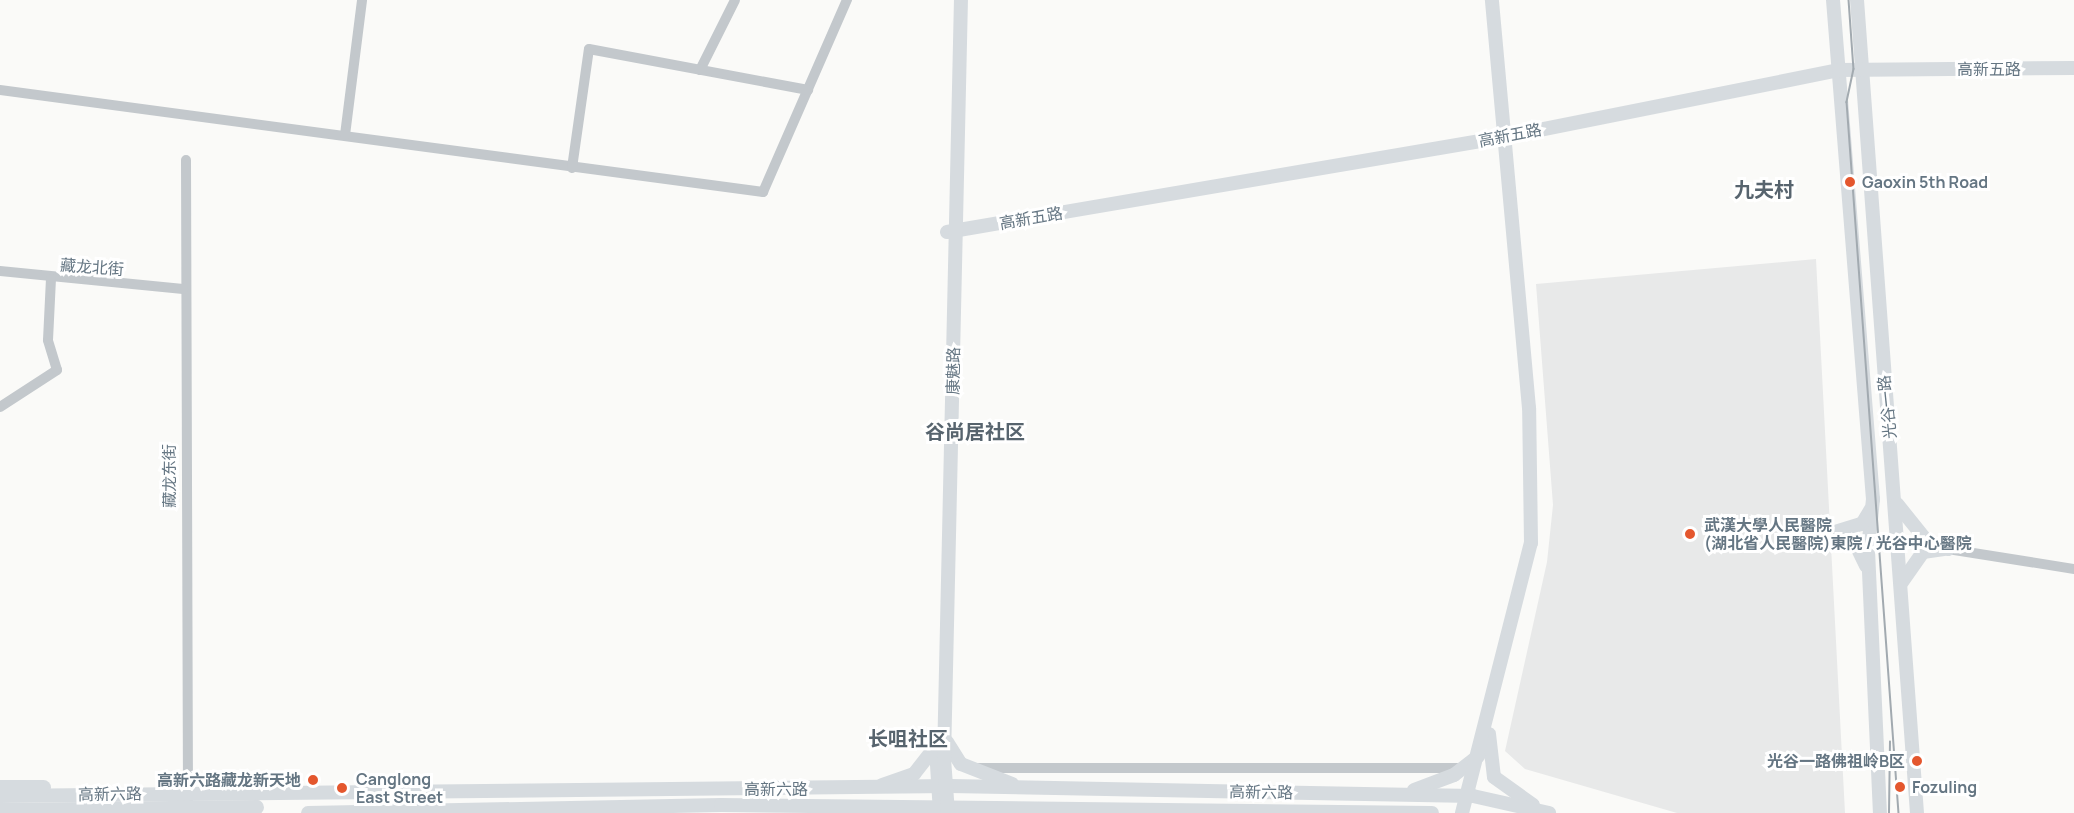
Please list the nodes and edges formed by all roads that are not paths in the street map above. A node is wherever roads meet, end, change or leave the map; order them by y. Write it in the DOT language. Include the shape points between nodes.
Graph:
graph roads {
  1 [pos="362,0"];
  2 [pos="735,0"];
  3 [pos="847,0"];
  4 [pos="953,0"];
  5 [pos="961,0"];
  6 [pos="1492,0"];
  7 [pos="1497,0"];
  8 [pos="1833,0"];
  9 [pos="1857,0"];
  10 [pos="1861,69"];
  11 [pos="2074,69"];
  12 [pos="700,70"];
  13 [pos="1839,70"];
  14 [pos="0,90"];
  15 [pos="808,90"];
  16 [pos="345,135"];
  17 [pos="1507,136"];
  18 [pos="186,160"];
  19 [pos="572,168"];
  20 [pos="952,231"];
  21 [pos="0,271"];
  22 [pos="51,279"];
  23 [pos="183,289"];
  24 [pos="0,407"];
  25 [pos="1873,499"];
  26 [pos="1897,504"];
  27 [pos="1948,549"];
  28 [pos="2074,568"];
  29 [pos="1869,574"];
  30 [pos="1901,584"];
  31 [pos="941,737"];
  32 [pos="1485,740"];
  33 [pos="967,767"];
  34 [pos="1466,768"];
  35 [pos="0,787"];
  36 [pos="43,787"];
  37 [pos="943,787"];
  38 [pos="870,789"];
  39 [pos="1032,790"];
  40 [pos="187,793"];
  41 [pos="1392,794"];
  42 [pos="0,796"];
  43 [pos="1470,796"];
  44 [pos="873,806"];
  45 [pos="256,807"];
  46 [pos="986,807"];
  47 [pos="0,810"];
  48 [pos="944,811"];
  49 [pos="188,813"];
  50 [pos="308,813"];
  51 [pos="914,813"];
  52 [pos="969,813"];
  53 [pos="1432,813"];
  54 [pos="1462,813"];
  55 [pos="1470,813"];
  56 [pos="1550,813"];
  57 [pos="1880,813"];
  58 [pos="1917,813"];
  1 -- 16 [label="street"];
  2 -- 12 [label="street"];
  3 -- 15 [label="street"];
  4 -- 20 [label="main road, 康魅路"];
  5 -- 20 [label="main road, 康魅路"];
  6 -- 17 [label="main road"];
  7 -- 17 [label="main road"];
  8 -- 13 [label="main road, 光谷一路"];
  9 -- 10 [label="main road, 光谷一路"];
  10 -- 11 [label="main road, 高新五路"];
  10 -- 13 [label="main road, 高新五路"];
  10 -- 26 [label="main road, 光谷一路"];
  12 -- 15 [label="street"];
  12 -- 19 [label="street" via="589,49"];
  13 -- 17 [label="main road, 高新五路"];
  13 -- 25 [label="main road, 光谷一路"];
  14 -- 16 [label="street"];
  15 -- 19 [label="street" via="763,192"];
  16 -- 19 [label="street"];
  17 -- 20 [label="main road, 高新五路"];
  17 -- 32 [label="main road" via="1534,407 1538,513 1525,600"];
  18 -- 23 [label="street, 藏龙东街"];
  20 -- 31 [label="main road, 康魅路"];
  21 -- 22 [label="street, 藏龙北街"];
  22 -- 23 [label="street, 藏龙北街"];
  22 -- 24 [label="street" via="48,340 57,370"];
  23 -- 40 [label="street, 藏龙东街"];
  25 -- 29 [label="main road, 光谷一路"];
  25 -- 29 [label="main road" via="1862,524 1835,532 1853,538"];
  26 -- 27 [label="main road" via="1926,540"];
  26 -- 30 [label="main road, 光谷一路"];
  27 -- 28 [label="street"];
  27 -- 30 [label="main road" via="1923,552"];
  29 -- 57 [label="main road, 光谷一路"];
  30 -- 58 [label="main road, 光谷一路"];
  31 -- 33 [label="main road" via="952,756"];
  31 -- 37 [label="main road, 康魅路"];
  31 -- 38 [label="main road" via="924,766"];
  32 -- 34 [label="main road"];
  32 -- 43 [label="main road"];
  32 -- 56 [label="main road" via="1494,777 1522,800"];
  33 -- 34 [label="street"];
  33 -- 39 [label="main road"];
  34 -- 41 [label="main road" via="1432,787"];
  35 -- 36 [label="highway"];
  37 -- 38 [label="main road, 高新六路"];
  37 -- 39 [label="main road, 高新六路"];
  37 -- 48 [label="main road, 康魅路"];
  38 -- 40 [label="main road, 高新六路"];
  39 -- 41 [label="main road, 高新六路"];
  40 -- 42 [label="main road, 高新六路"];
  40 -- 49 [label="street, 藏龙东街"];
  41 -- 43 [label="main road, 高新六路"];
  43 -- 54 [label="main road"];
  43 -- 55 [label="main road"];
  43 -- 56 [label="main road, 高新六路"];
  44 -- 48 [label="main road, 高新六路"];
  44 -- 50 [label="main road, 高新六路"];
  44 -- 51 [label="main road"];
  45 -- 47 [label="highway"];
  46 -- 48 [label="main road, 高新六路"];
  46 -- 52 [label="main road"];
  46 -- 53 [label="main road, 高新六路"];
}
